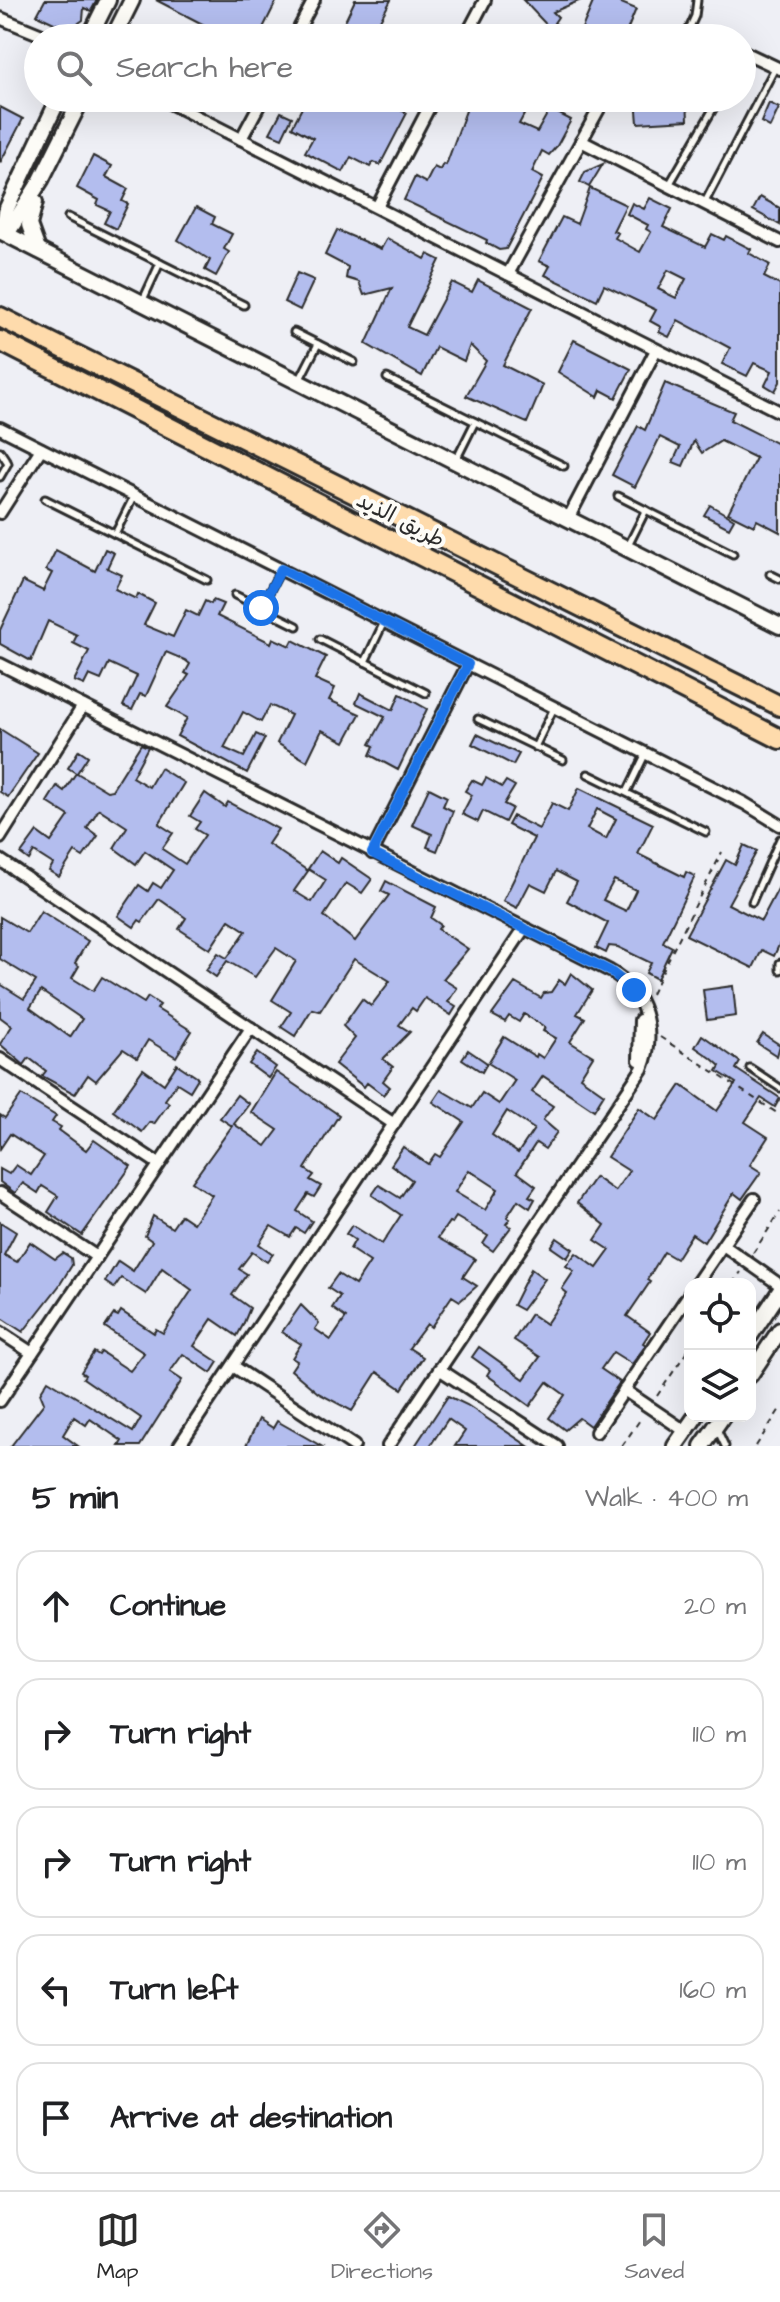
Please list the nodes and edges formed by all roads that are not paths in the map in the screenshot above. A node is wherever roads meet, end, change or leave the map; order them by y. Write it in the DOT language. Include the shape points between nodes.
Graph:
graph roads {
  1 [pos="108,0"];
  2 [pos="132,0"];
  3 [pos="314,0"];
  4 [pos="485,0"];
  5 [pos="697,0"];
  6 [pos="0,18"];
  7 [pos="94,24"];
  8 [pos="120,24"];
  9 [pos="301,24"];
  10 [pos="472,24"];
  11 [pos="691,24"];
  12 [pos="18,27"];
  13 [pos="24,29"];
  14 [pos="24,31"];
  15 [pos="756,58"];
  16 [pos="778,68"];
  17 [pos="756,108"];
  18 [pos="52,112"];
  19 [pos="75,112"];
  20 [pos="188,112"];
  21 [pos="255,112"];
  22 [pos="427,112"];
  23 [pos="597,112"];
  24 [pos="711,112"];
  25 [pos="754,112"];
  26 [pos="241,139"];
  27 [pos="581,141"];
  28 [pos="23,170"];
  29 [pos="40,181"];
  30 [pos="668,185"];
  31 [pos="0,202"];
  32 [pos="704,204"];
  33 [pos="377,207"];
  34 [pos="68,217"];
  35 [pos="3,232"];
  36 [pos="780,242"];
  37 [pos="39,250"];
  38 [pos="160,263"];
  39 [pos="508,274"];
  40 [pos="142,302"];
  41 [pos="244,305"];
  42 [pos="0,317"];
  43 [pos="294,332"];
  44 [pos="0,341"];
  45 [pos="318,344"];
  46 [pos="656,350"];
  47 [pos="354,362"];
  48 [pos="387,378"];
  49 [pos="299,382"];
  50 [pos="780,412"];
  51 [pos="475,422"];
  52 [pos="0,428"];
  53 [pos="41,449"];
  54 [pos="0,451"];
  55 [pos="456,461"];
  56 [pos="564,466"];
  57 [pos="0,477"];
  58 [pos="135,495"];
  59 [pos="618,496"];
  60 [pos="45,499"];
  61 [pos="4,502"];
  62 [pos="646,510"];
  63 [pos="0,513"];
  64 [pos="569,517"];
  65 [pos="115,534"];
  66 [pos="627,547"];
  67 [pos="733,554"];
  68 [pos="281,569"];
  69 [pos="770,574"];
  70 [pos="780,579"];
  71 [pos="207,580"];
  72 [pos="235,595"];
  73 [pos="261,608"];
  74 [pos="385,621"];
  75 [pos="297,626"];
  76 [pos="780,626"];
  77 [pos="320,639"];
  78 [pos="365,662"];
  79 [pos="0,664"];
  80 [pos="468,664"];
  81 [pos="744,688"];
  82 [pos="426,693"];
  83 [pos="780,698"];
  84 [pos="83,706"];
  85 [pos="780,706"];
  86 [pos="554,708"];
  87 [pos="478,719"];
  88 [pos="776,737"];
  89 [pos="535,747"];
  90 [pos="646,754"];
  91 [pos="563,760"];
  92 [pos="588,774"];
  93 [pos="626,793"];
  94 [pos="780,825"];
  95 [pos="706,832"];
  96 [pos="0,838"];
  97 [pos="780,839"];
  98 [pos="372,853"];
  99 [pos="0,860"];
  100 [pos="752,902"];
  101 [pos="523,930"];
  102 [pos="780,963"];
  103 [pos="780,970"];
  104 [pos="251,1028"];
  105 [pos="0,1059"];
  106 [pos="750,1068"];
  107 [pos="780,1088"];
  108 [pos="394,1124"];
  109 [pos="159,1164"];
  110 [pos="0,1193"];
  111 [pos="754,1199"];
  112 [pos="723,1245"];
  113 [pos="97,1257"];
  114 [pos="700,1278"];
  115 [pos="780,1285"];
  116 [pos="780,1291"];
  117 [pos="684,1302"];
  118 [pos="756,1327"];
  119 [pos="780,1330"];
  120 [pos="0,1332"];
  121 [pos="32,1353"];
  122 [pos="233,1366"];
  123 [pos="756,1366"];
  124 [pos="439,1369"];
  125 [pos="624,1390"];
  126 [pos="0,1401"];
  127 [pos="692,1422"];
  128 [pos="719,1422"];
  129 [pos="720,1422"];
  130 [pos="685,1431"];
  131 [pos="596,1432"];
  132 [pos="179,1446"];
  133 [pos="354,1446"];
  134 [pos="388,1446"];
  135 [pos="557,1446"];
  136 [pos="675,1446"];
  137 [pos="702,1446"];
  138 [pos="725,1446"];
  1 -- 7 [label="street"];
  2 -- 8 [label="street"];
  3 -- 9 [label="street"];
  4 -- 10 [label="street"];
  5 -- 11 [label="lane"];
  6 -- 12 [label="street"];
  12 -- 13 [label="street"];
  12 -- 14 [label="street"];
  15 -- 16 [label="street"];
  16 -- 17 [label="lane"];
  18 -- 28 [label="street"];
  19 -- 29 [label="street"];
  20 -- 26 [label="street"];
  21 -- 26 [label="street"];
  22 -- 33 [label="street"];
  23 -- 27 [label="street"];
  24 -- 30 [label="lane"];
  25 -- 32 [label="lane"];
  26 -- 33 [label="street"];
  27 -- 30 [label="street"];
  27 -- 39 [label="street"];
  28 -- 29 [label="street"];
  28 -- 31 [label="street"];
  28 -- 35 [label="street"];
  29 -- 35 [label="street"];
  29 -- 37 [label="street" via="29,218"];
  30 -- 32 [label="street"];
  32 -- 36 [label="street"];
  33 -- 39 [label="street"];
  34 -- 38 [label="lane"];
  35 -- 37 [label="street"];
  37 -- 40 [label="street"];
  38 -- 40 [label="lane"];
  38 -- 41 [label="lane"];
  39 -- 46 [label="street"];
  40 -- 49 [label="street"];
  42 -- 81 [label="highway, طريق الذيد"];
  43 -- 45 [label="lane"];
  44 -- 88 [label="highway, طريق الذيد"];
  45 -- 47 [label="lane"];
  45 -- 49 [label="lane"];
  46 -- 50 [label="street"];
  46 -- 64 [label="street"];
  48 -- 51 [label="lane"];
  49 -- 55 [label="street"];
  51 -- 55 [label="lane"];
  51 -- 56 [label="lane"];
  52 -- 53 [label="street"];
  53 -- 58 [label="street"];
  53 -- 61 [label="street"];
  54 -- 57 [label="lane" via="8,463"];
  55 -- 64 [label="street"];
  58 -- 65 [label="lane"];
  58 -- 68 [label="street"];
  59 -- 62 [label="lane"];
  60 -- 65 [label="lane"];
  61 -- 63 [label="street"];
  62 -- 66 [label="lane"];
  62 -- 67 [label="lane"];
  64 -- 66 [label="street"];
  65 -- 71 [label="lane"];
  66 -- 76 [label="street"];
  68 -- 73 [label="lane"];
  68 -- 74 [label="street"];
  69 -- 70 [label="lane"];
  72 -- 73 [label="lane"];
  73 -- 75 [label="lane"];
  74 -- 78 [label="lane"];
  74 -- 80 [label="street"];
  77 -- 78 [label="lane"];
  78 -- 82 [label="lane"];
  79 -- 84 [label="street"];
  80 -- 86 [label="street"];
  80 -- 98 [label="street"];
  81 -- 83 [label="highway"];
  81 -- 85 [label="highway, طريق الذيد"];
  84 -- 96 [label="street"];
  84 -- 98 [label="street"];
  86 -- 89 [label="lane"];
  86 -- 90 [label="street"];
  87 -- 89 [label="lane"];
  89 -- 91 [label="lane"];
  90 -- 93 [label="lane"];
  90 -- 94 [label="street"];
  92 -- 93 [label="lane"];
  93 -- 95 [label="lane"];
  97 -- 100 [label="lane"];
  98 -- 101 [label="street"];
  99 -- 104 [label="street"];
  101 -- 108 [label="street"];
  101 -- 124 [label="street" via="627,982 644,1019 646,1059"];
  102 -- 103 [label="lane"];
  104 -- 108 [label="street"];
  104 -- 109 [label="street"];
  105 -- 109 [label="street"];
  106 -- 107 [label="lane"];
  108 -- 122 [label="street"];
  109 -- 113 [label="street"];
  110 -- 113 [label="street"];
  111 -- 112 [label="street"];
  112 -- 114 [label="street"];
  112 -- 115 [label="street"];
  113 -- 121 [label="street"];
  116 -- 118 [label="street"];
  117 -- 125 [label="street"];
  119 -- 123 [label="street"];
  120 -- 121 [label="street"];
  121 -- 126 [label="street"];
  122 -- 132 [label="street"];
  122 -- 133 [label="street"];
  124 -- 134 [label="street"];
  124 -- 135 [label="street"];
  125 -- 130 [label="street"];
  125 -- 131 [label="street"];
  127 -- 130 [label="street"];
  128 -- 137 [label="street"];
  129 -- 138 [label="lane"];
  130 -- 136 [label="street"];
}
